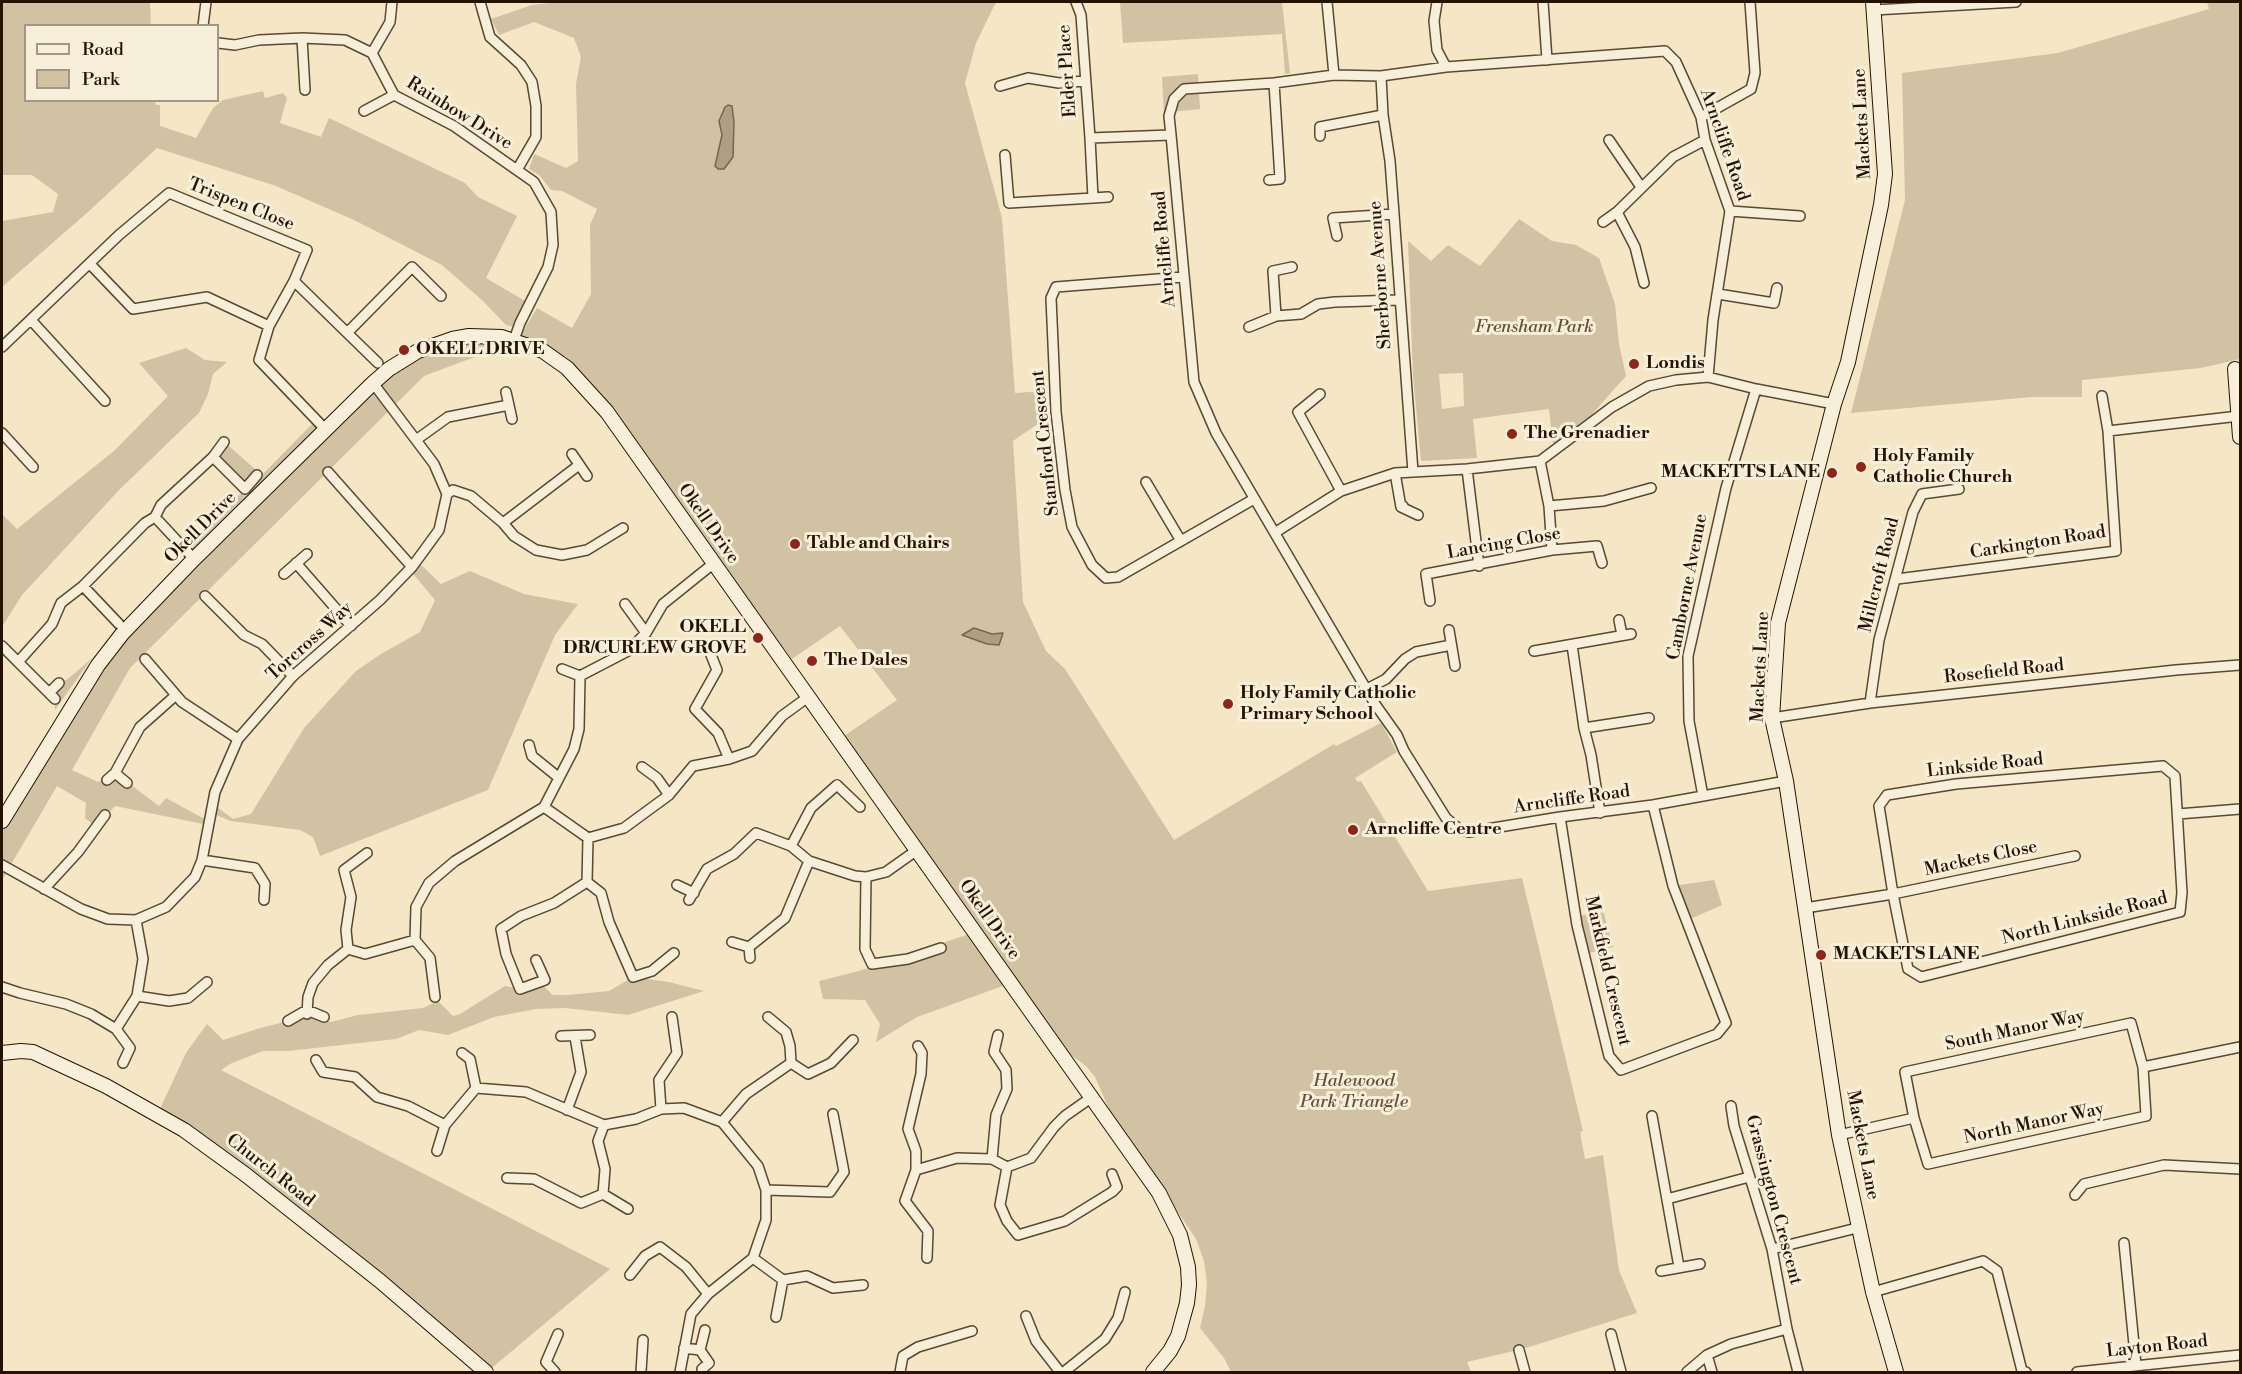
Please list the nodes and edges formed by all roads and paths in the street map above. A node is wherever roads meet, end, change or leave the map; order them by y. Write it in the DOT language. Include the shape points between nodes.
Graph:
graph roads {
  1 [pos="206,2"];
  2 [pos="392,2"];
  3 [pos="480,2"];
  4 [pos="1077,2"];
  5 [pos="1327,2"];
  6 [pos="1437,2"];
  7 [pos="1543,2"];
  8 [pos="1750,2"];
  9 [pos="2016,2"];
  10 [pos="1986,3"];
  11 [pos="1874,6"];
  12 [pos="203,24"];
  13 [pos="302,38"];
  14 [pos="219,43"];
  15 [pos="372,53"];
  16 [pos="1547,60"];
  17 [pos="1446,67"];
  18 [pos="1334,75"];
  19 [pos="1381,76"];
  20 [pos="1085,81"];
  21 [pos="1274,83"];
  22 [pos="1000,86"];
  23 [pos="305,90"];
  24 [pos="394,94"];
  25 [pos="364,111"];
  26 [pos="1383,115"];
  27 [pos="1701,117"];
  28 [pos="1170,135"];
  29 [pos="1320,136"];
  30 [pos="1090,138"];
  31 [pos="1609,140"];
  32 [pos="1705,140"];
  33 [pos="1005,155"];
  34 [pos="517,170"];
  35 [pos="1269,180"];
  36 [pos="1641,187"];
  37 [pos="1108,196"];
  38 [pos="1093,198"];
  39 [pos="1730,211"];
  40 [pos="1617,212"];
  41 [pos="1394,214"];
  42 [pos="1800,216"];
  43 [pos="1603,222"];
  44 [pos="1336,236"];
  45 [pos="90,264"];
  46 [pos="1292,267"];
  47 [pos="1182,277"];
  48 [pos="294,281"];
  49 [pos="1644,283"];
  50 [pos="1777,288"];
  51 [pos="1718,294"];
  52 [pos="441,296"];
  53 [pos="1399,300"];
  54 [pos="1276,316"];
  55 [pos="31,320"];
  56 [pos="269,326"];
  57 [pos="1249,327"];
  58 [pos="348,332"];
  59 [pos="514,340"];
  60 [pos="2,347"];
  61 [pos="378,363"];
  62 [pos="2235,369"];
  63 [pos="1708,376"];
  64 [pos="373,383"];
  65 [pos="1756,389"];
  66 [pos="506,392"];
  67 [pos="1320,394"];
  68 [pos="2102,396"];
  69 [pos="105,401"];
  70 [pos="1834,404"];
  71 [pos="509,405"];
  72 [pos="2239,416"];
  73 [pos="512,418"];
  74 [pos="325,429"];
  75 [pos="2108,431"];
  76 [pos="2,433"];
  77 [pos="2241,436"];
  78 [pos="416,440"];
  79 [pos="224,442"];
  80 [pos="572,454"];
  81 [pos="213,457"];
  82 [pos="1540,461"];
  83 [pos="579,465"];
  84 [pos="33,467"];
  85 [pos="1467,469"];
  86 [pos="1413,471"];
  87 [pos="328,472"];
  88 [pos="1395,473"];
  89 [pos="257,476"];
  90 [pos="587,476"];
  91 [pos="1146,482"];
  92 [pos="1651,488"];
  93 [pos="1959,489"];
  94 [pos="1341,491"];
  95 [pos="447,494"];
  96 [pos="1254,499"];
  97 [pos="1549,506"];
  98 [pos="1418,515"];
  99 [pos="155,517"];
  100 [pos="503,523"];
  101 [pos="623,528"];
  102 [pos="1276,532"];
  103 [pos="1181,541"];
  104 [pos="1552,550"];
  105 [pos="307,554"];
  106 [pos="194,559"];
  107 [pos="296,563"];
  108 [pos="714,563"];
  109 [pos="1602,563"];
  110 [pos="1479,566"];
  111 [pos="412,567"];
  112 [pos="284,574"];
  113 [pos="1897,579"];
  114 [pos="83,586"];
  115 [pos="205,596"];
  116 [pos="1430,601"];
  117 [pos="625,604"];
  118 [pos="1619,620"];
  119 [pos="119,624"];
  120 [pos="351,626"];
  121 [pos="1449,630"];
  122 [pos="646,633"];
  123 [pos="1452,645"];
  124 [pos="1572,645"];
  125 [pos="2,646"];
  126 [pos="1534,651"];
  127 [pos="711,655"];
  128 [pos="145,659"];
  129 [pos="18,662"];
  130 [pos="1455,666"];
  131 [pos="2241,666"];
  132 [pos="562,669"];
  133 [pos="292,676"];
  134 [pos="580,676"];
  135 [pos="59,683"];
  136 [pos="1367,689"];
  137 [pos="176,695"];
  138 [pos="808,697"];
  139 [pos="1870,703"];
  140 [pos="1649,718"];
  141 [pos="1772,718"];
  142 [pos="1584,728"];
  143 [pos="238,739"];
  144 [pos="529,745"];
  145 [pos="729,759"];
  146 [pos="642,767"];
  147 [pos="115,773"];
  148 [pos="836,773"];
  149 [pos="558,777"];
  150 [pos="107,780"];
  151 [pos="1786,781"];
  152 [pos="127,783"];
  153 [pos="837,785"];
  154 [pos="669,795"];
  155 [pos="1703,796"];
  156 [pos="1653,805"];
  157 [pos="544,807"];
  158 [pos="860,807"];
  159 [pos="2241,809"];
  160 [pos="1600,813"];
  161 [pos="2178,814"];
  162 [pos="105,815"];
  163 [pos="1560,817"];
  164 [pos="2,821"];
  165 [pos="588,838"];
  166 [pos="791,846"];
  167 [pos="917,850"];
  168 [pos="367,853"];
  169 [pos="2075,856"];
  170 [pos="202,860"];
  171 [pos="809,861"];
  172 [pos="2,865"];
  173 [pos="866,877"];
  174 [pos="587,882"];
  175 [pos="677,885"];
  176 [pos="44,889"];
  177 [pos="1893,894"];
  178 [pos="264,900"];
  179 [pos="1806,908"];
  180 [pos="136,920"];
  181 [pos="415,940"];
  182 [pos="732,942"];
  183 [pos="749,947"];
  184 [pos="940,948"];
  185 [pos="348,949"];
  186 [pos="674,952"];
  187 [pos="750,958"];
  188 [pos="536,960"];
  189 [pos="207,982"];
  190 [pos="2,987"];
  191 [pos="138,996"];
  192 [pos="435,997"];
  193 [pos="307,1012"];
  194 [pos="324,1017"];
  195 [pos="672,1017"];
  196 [pos="768,1017"];
  197 [pos="288,1022"];
  198 [pos="116,1029"];
  199 [pos="590,1035"];
  200 [pos="998,1035"];
  201 [pos="561,1036"];
  202 [pos="575,1036"];
  203 [pos="853,1040"];
  204 [pos="918,1047"];
  205 [pos="2241,1047"];
  206 [pos="2,1053"];
  207 [pos="462,1053"];
  208 [pos="316,1060"];
  209 [pos="123,1063"];
  210 [pos="791,1063"];
  211 [pos="2143,1067"];
  212 [pos="476,1088"];
  213 [pos="1092,1097"];
  214 [pos="1731,1106"];
  215 [pos="661,1109"];
  216 [pos="567,1110"];
  217 [pos="833,1114"];
  218 [pos="1652,1116"];
  219 [pos="1914,1118"];
  220 [pos="722,1122"];
  221 [pos="445,1125"];
  222 [pos="604,1125"];
  223 [pos="1839,1135"];
  224 [pos="437,1151"];
  225 [pos="992,1159"];
  226 [pos="1007,1167"];
  227 [pos="2241,1169"];
  228 [pos="916,1170"];
  229 [pos="1112,1174"];
  230 [pos="1749,1177"];
  231 [pos="507,1178"];
  232 [pos="1117,1187"];
  233 [pos="766,1190"];
  234 [pos="1125,1193"];
  235 [pos="603,1194"];
  236 [pos="2075,1195"];
  237 [pos="1667,1199"];
  238 [pos="628,1209"];
  239 [pos="1861,1227"];
  240 [pos="2124,1243"];
  241 [pos="1772,1250"];
  242 [pos="927,1257"];
  243 [pos="753,1258"];
  244 [pos="1700,1264"];
  245 [pos="1679,1267"];
  246 [pos="1661,1271"];
  247 [pos="630,1275"];
  248 [pos="783,1280"];
  249 [pos="863,1285"];
  250 [pos="1125,1292"];
  251 [pos="1873,1292"];
  252 [pos="708,1294"];
  253 [pos="1026,1316"];
  254 [pos="776,1317"];
  255 [pos="1787,1329"];
  256 [pos="705,1330"];
  257 [pos="972,1331"];
  258 [pos="558,1334"];
  259 [pos="1611,1334"];
  260 [pos="644,1340"];
  261 [pos="684,1348"];
  262 [pos="700,1350"];
  263 [pos="1519,1350"];
  264 [pos="1707,1355"];
  265 [pos="2241,1355"];
  266 [pos="2136,1365"];
  267 [pos="702,1369"];
  268 [pos="486,1372"];
  269 [pos="555,1372"];
  270 [pos="641,1372"];
  271 [pos="680,1372"];
  272 [pos="900,1372"];
  273 [pos="1062,1372"];
  274 [pos="1153,1372"];
  275 [pos="1526,1372"];
  276 [pos="1621,1372"];
  277 [pos="1687,1372"];
  278 [pos="1712,1372"];
  279 [pos="1798,1372"];
  280 [pos="1896,1372"];
  281 [pos="2026,1372"];
  282 [pos="2077,1372"];
  1 -- 12 [label="street"];
  2 -- 15 [label="street" via="390,22"];
  3 -- 34 [label="street" via="490,37 521,65 532,82 536,137"];
  4 -- 20 [label="street, Elder Place"];
  5 -- 18 [label="street"];
  6 -- 17 [label="street" via="1437,50"];
  7 -- 16 [label="street"];
  8 -- 27 [label="street" via="1755,73 1751,89"];
  9 -- 10 [label="street"];
  10 -- 11 [label="street"];
  11 -- 70 [label="street, Mackets Lane" via="1885,174 1848,362"];
  13 -- 14 [label="street"];
  13 -- 15 [label="street" via="345,40"];
  13 -- 23 [label="street"];
  15 -- 24 [label="street, Rainbow Drive"];
  16 -- 17 [label="street, Arncliffe Road"];
  16 -- 27 [label="street, Arncliffe Road" via="1665,51 1676,62"];
  17 -- 19 [label="street, Arncliffe Road"];
  18 -- 19 [label="street, Arncliffe Road"];
  18 -- 21 [label="street, Arncliffe Road"];
  19 -- 26 [label="street, Sherborne Avenue"];
  20 -- 22 [label="street" via="1059,83 1028,78"];
  20 -- 30 [label="street, Elder Place"];
  21 -- 28 [label="street, Arncliffe Road" via="1184,89 1174,99 1169,116"];
  21 -- 35 [label="street" via="1280,179"];
  24 -- 25 [label="street"];
  24 -- 34 [label="street, Rainbow Drive" via="454,126"];
  26 -- 29 [label="street" via="1320,127"];
  26 -- 41 [label="street, Sherborne Avenue"];
  27 -- 32 [label="street, Arncliffe Road"];
  28 -- 30 [label="street"];
  28 -- 47 [label="street, Arncliffe Road" via="1181,229"];
  30 -- 38 [label="street, Elder Place"];
  31 -- 36 [label="street"];
  32 -- 36 [label="street" via="1673,158"];
  32 -- 39 [label="street, Arncliffe Road"];
  33 -- 38 [label="street" via="1009,203"];
  34 -- 59 [label="street, Rainbow Drive" via="534,182 551,212 553,245 548,267"];
  36 -- 40 [label="street"];
  37 -- 38 [label="street"];
  39 -- 42 [label="street"];
  39 -- 51 [label="street, Arncliffe Road"];
  40 -- 43 [label="street"];
  40 -- 49 [label="street" via="1635,247"];
  41 -- 44 [label="street" via="1333,218"];
  41 -- 53 [label="street, Sherborne Avenue"];
  45 -- 48 [label="street, Trispen Close" via="169,194 308,250"];
  45 -- 55 [label="street, Trispen Close"];
  45 -- 56 [label="street" via="133,309 207,297"];
  46 -- 54 [label="street" via="1273,272"];
  47 -- 96 [label="street, Arncliffe Road" via="1194,382 1216,433"];
  47 -- 103 [label="street, Stanford Crescent" via="1056,287 1051,298 1056,412 1065,490 1072,527 1092,566 1106,578 1118,577"];
  48 -- 56 [label="street, Trispen Close"];
  48 -- 58 [label="street"];
  50 -- 51 [label="street" via="1774,303"];
  51 -- 63 [label="street, Arncliffe Road"];
  52 -- 58 [label="street" via="412,267"];
  53 -- 54 [label="street" via="1318,304 1301,314"];
  53 -- 86 [label="street, Sherborne Avenue"];
  54 -- 57 [label="street"];
  55 -- 60 [label="street, Trispen Close"];
  55 -- 69 [label="street"];
  56 -- 74 [label="street, Trispen Close" via="259,360"];
  58 -- 61 [label="street"];
  59 -- 64 [label="street, Okell Drive" via="469,336 435,344 400,362"];
  59 -- 108 [label="street, Okell Drive" via="543,351 578,379 607,412"];
  62 -- 72 [label="street"];
  63 -- 65 [label="street"];
  63 -- 82 [label="street" via="1649,386 1612,407"];
  64 -- 74 [label="street, Okell Drive"];
  64 -- 78 [label="street"];
  65 -- 70 [label="street"];
  65 -- 155 [label="street, Camborne Avenue" via="1726,488 1688,656 1689,721"];
  66 -- 71 [label="street"];
  67 -- 94 [label="street" via="1298,412"];
  68 -- 75 [label="street"];
  70 -- 141 [label="street, Mackets Lane" via="1778,623"];
  71 -- 73 [label="street"];
  71 -- 78 [label="street" via="448,417"];
  72 -- 75 [label="street"];
  72 -- 77 [label="street"];
  74 -- 106 [label="street, Okell Drive"];
  75 -- 113 [label="street, Carkington Road" via="2116,551"];
  76 -- 84 [label="street"];
  78 -- 95 [label="street" via="434,464"];
  79 -- 81 [label="street"];
  80 -- 83 [label="street"];
  81 -- 89 [label="street" via="245,489"];
  81 -- 99 [label="street" via="161,505"];
  82 -- 85 [label="street"];
  82 -- 97 [label="street"];
  83 -- 90 [label="street"];
  83 -- 100 [label="street"];
  85 -- 86 [label="street"];
  85 -- 110 [label="street"];
  86 -- 88 [label="street"];
  87 -- 111 [label="street"];
  88 -- 94 [label="street"];
  88 -- 98 [label="street" via="1402,506"];
  91 -- 103 [label="street"];
  92 -- 97 [label="street" via="1604,501"];
  93 -- 113 [label="street, Millcroft Road" via="1922,494 1913,512"];
  94 -- 102 [label="street"];
  95 -- 100 [label="street" via="453,490 471,496"];
  95 -- 111 [label="street, Torcross Way" via="439,530"];
  96 -- 102 [label="street, Arncliffe Road"];
  96 -- 103 [label="street, Stanford Crescent"];
  97 -- 104 [label="street"];
  99 -- 106 [label="street"];
  99 -- 114 [label="street"];
  100 -- 101 [label="street" via="514,536 536,550 562,555 587,550"];
  102 -- 136 [label="street, Arncliffe Road"];
  104 -- 109 [label="street, Lancing Close" via="1598,546"];
  104 -- 110 [label="street, Lancing Close"];
  105 -- 107 [label="street"];
  106 -- 164 [label="street, Okell Drive" via="142,611 98,665"];
  107 -- 112 [label="street"];
  107 -- 120 [label="street"];
  108 -- 122 [label="street" via="663,604"];
  108 -- 138 [label="street, Okell Drive"];
  110 -- 116 [label="street, Lancing Close" via="1426,574"];
  111 -- 120 [label="street, Torcross Way"];
  113 -- 139 [label="street, Millcroft Road" via="1879,640"];
  114 -- 119 [label="street"];
  114 -- 129 [label="street" via="61,603 52,624"];
  115 -- 133 [label="street" via="244,636 262,644"];
  117 -- 122 [label="street"];
  118 -- 124 [label="street" via="1626,635"];
  120 -- 133 [label="street, Torcross Way"];
  121 -- 123 [label="street"];
  122 -- 134 [label="street" via="628,651"];
  123 -- 130 [label="street"];
  123 -- 136 [label="street" via="1416,652 1386,679"];
  124 -- 126 [label="street"];
  124 -- 142 [label="street"];
  125 -- 129 [label="street"];
  127 -- 145 [label="street" via="717,670 695,709 718,734"];
  128 -- 137 [label="street"];
  129 -- 135 [label="street" via="52,696"];
  131 -- 139 [label="street, Rosefield Road"];
  132 -- 134 [label="street"];
  133 -- 143 [label="street, Torcross Way"];
  134 -- 149 [label="street" via="579,729 570,758"];
  136 -- 163 [label="street, Arncliffe Road" via="1446,818 1459,829 1469,832"];
  137 -- 143 [label="street"];
  137 -- 147 [label="street" via="140,727"];
  138 -- 145 [label="street" via="782,716 752,751"];
  138 -- 167 [label="street, Okell Drive"];
  139 -- 141 [label="street, Rosefield Road"];
  140 -- 142 [label="street"];
  141 -- 151 [label="street, Mackets Lane"];
  142 -- 160 [label="street"];
  143 -- 170 [label="street, Torcross Way" via="215,792"];
  144 -- 149 [label="street" via="532,756"];
  145 -- 154 [label="street" via="693,766"];
  146 -- 154 [label="street" via="657,778"];
  147 -- 150 [label="street"];
  147 -- 152 [label="street"];
  148 -- 153 [label="street"];
  149 -- 157 [label="street"];
  151 -- 155 [label="street, Arncliffe Road"];
  151 -- 179 [label="street, Mackets Lane"];
  153 -- 158 [label="street"];
  153 -- 166 [label="street" via="811,808"];
  154 -- 165 [label="street" via="624,828"];
  155 -- 156 [label="street, Arncliffe Road"];
  156 -- 160 [label="street, Arncliffe Road"];
  156 -- 163 [label="street, Markfield Crescent" via="1673,886 1726,1023 1717,1034 1621,1070 1609,1056 1577,925"];
  157 -- 165 [label="street"];
  157 -- 181 [label="street" via="455,861 429,883 416,907"];
  159 -- 161 [label="street"];
  160 -- 163 [label="street, Arncliffe Road"];
  161 -- 177 [label="street, Linkside Road" via="2175,776 2163,765 1956,784 1887,795 1879,806"];
  161 -- 177 [label="street, North Linkside Road" via="2180,912 1921,977 1908,969"];
  162 -- 176 [label="street"];
  165 -- 174 [label="street"];
  166 -- 171 [label="street"];
  166 -- 175 [label="street" via="756,833 734,854 707,868 692,897"];
  167 -- 173 [label="street" via="886,872"];
  167 -- 213 [label="street, Okell Drive"];
  168 -- 185 [label="street" via="340,867 351,897 346,930"];
  169 -- 177 [label="street, Mackets Close"];
  170 -- 178 [label="street" via="255,868 265,884"];
  170 -- 180 [label="street, Torcross Way" via="195,877 166,908"];
  171 -- 173 [label="street"];
  171 -- 183 [label="street" via="785,918"];
  172 -- 176 [label="street, Torcross Way"];
  173 -- 184 [label="street" via="865,949 872,964 908,959"];
  174 -- 186 [label="street" via="601,893 633,977 652,971"];
  174 -- 188 [label="street" via="501,929 520,989 545,980"];
  176 -- 180 [label="street, Torcross Way" via="108,919"];
  177 -- 179 [label="street"];
  179 -- 223 [label="street, Mackets Lane"];
  180 -- 191 [label="street" via="143,959"];
  181 -- 185 [label="street" via="365,954"];
  181 -- 192 [label="street" via="430,958"];
  182 -- 183 [label="street"];
  183 -- 187 [label="street"];
  185 -- 193 [label="street" via="312,983"];
  189 -- 191 [label="street" via="188,998 169,1001"];
  190 -- 198 [label="street" via="66,1004"];
  191 -- 198 [label="street"];
  193 -- 194 [label="street"];
  193 -- 197 [label="street"];
  195 -- 215 [label="street" via="677,1053 659,1080"];
  196 -- 210 [label="street" via="786,1032"];
  198 -- 209 [label="street" via="130,1048"];
  199 -- 202 [label="street"];
  200 -- 225 [label="street" via="994,1053 1006,1070 1007,1089 996,1115"];
  201 -- 202 [label="street"];
  202 -- 216 [label="street" via="581,1072"];
  203 -- 210 [label="street" via="831,1063 808,1074"];
  204 -- 228 [label="street" via="922,1053 921,1074 908,1129 916,1151"];
  205 -- 211 [label="street"];
  206 -- 268 [label="street, Church Road" via="33,1052 106,1086 184,1130 380,1281"];
  207 -- 212 [label="street" via="470,1059"];
  208 -- 221 [label="street" via="323,1072 355,1077 377,1098 408,1106"];
  210 -- 220 [label="street" via="746,1094"];
  211 -- 219 [label="street, North Manor Way" via="2146,1116 2123,1122 1928,1164"];
  211 -- 219 [label="street, South Manor Way" via="2131,1023 1905,1072"];
  212 -- 216 [label="street" via="526,1092"];
  212 -- 221 [label="street"];
  213 -- 226 [label="street" via="1065,1116 1031,1158"];
  213 -- 274 [label="street, Okell Drive" via="1159,1193 1180,1234 1184,1251 1188,1285 1183,1320 1170,1351"];
  214 -- 230 [label="street, Grassington Crescent"];
  215 -- 220 [label="street" via="684,1108"];
  215 -- 222 [label="street"];
  216 -- 222 [label="street"];
  217 -- 233 [label="street" via="844,1172 830,1192"];
  218 -- 237 [label="street"];
  219 -- 223 [label="street"];
  220 -- 233 [label="street" via="758,1166"];
  221 -- 224 [label="street"];
  222 -- 235 [label="street" via="598,1141 605,1169"];
  223 -- 239 [label="street, Mackets Lane"];
  225 -- 226 [label="street"];
  225 -- 228 [label="street" via="957,1158"];
  226 -- 232 [label="street" via="1000,1205 1018,1234 1065,1221"];
  227 -- 236 [label="street" via="2164,1165 2084,1184"];
  228 -- 242 [label="street" via="905,1201 928,1231"];
  229 -- 232 [label="street"];
  230 -- 237 [label="street"];
  230 -- 241 [label="street, Grassington Crescent"];
  231 -- 235 [label="street" via="534,1179 581,1203"];
  232 -- 234 [label="street"];
  233 -- 243 [label="street" via="766,1220"];
  235 -- 238 [label="street"];
  237 -- 245 [label="street"];
  239 -- 241 [label="street"];
  239 -- 251 [label="street, Mackets Lane"];
  240 -- 266 [label="street"];
  241 -- 255 [label="street, Grassington Crescent"];
  243 -- 248 [label="street"];
  243 -- 252 [label="street"];
  244 -- 245 [label="street"];
  245 -- 246 [label="street"];
  247 -- 252 [label="street" via="645,1256 660,1247 686,1267"];
  248 -- 249 [label="street" via="807,1276 833,1288"];
  248 -- 254 [label="street"];
  250 -- 273 [label="street" via="1118,1318 1105,1340"];
  251 -- 280 [label="street, Mackets Lane"];
  251 -- 281 [label="street" via="1983,1261 1997,1271 2022,1371"];
  252 -- 261 [label="street" via="691,1314"];
  253 -- 273 [label="street" via="1036,1341"];
  255 -- 264 [label="street" via="1731,1344"];
  255 -- 279 [label="street, Grassington Crescent"];
  256 -- 262 [label="street"];
  257 -- 272 [label="street" via="918,1347 905,1355"];
  258 -- 269 [label="street" via="546,1362"];
  259 -- 276 [label="street"];
  260 -- 270 [label="street"];
  261 -- 262 [label="street"];
  261 -- 271 [label="street"];
  262 -- 267 [label="street" via="709,1363"];
  263 -- 275 [label="street"];
  264 -- 277 [label="street"];
  264 -- 278 [label="street"];
  265 -- 266 [label="street, Layton Road"];
  266 -- 282 [label="street, Layton Road"];
}
